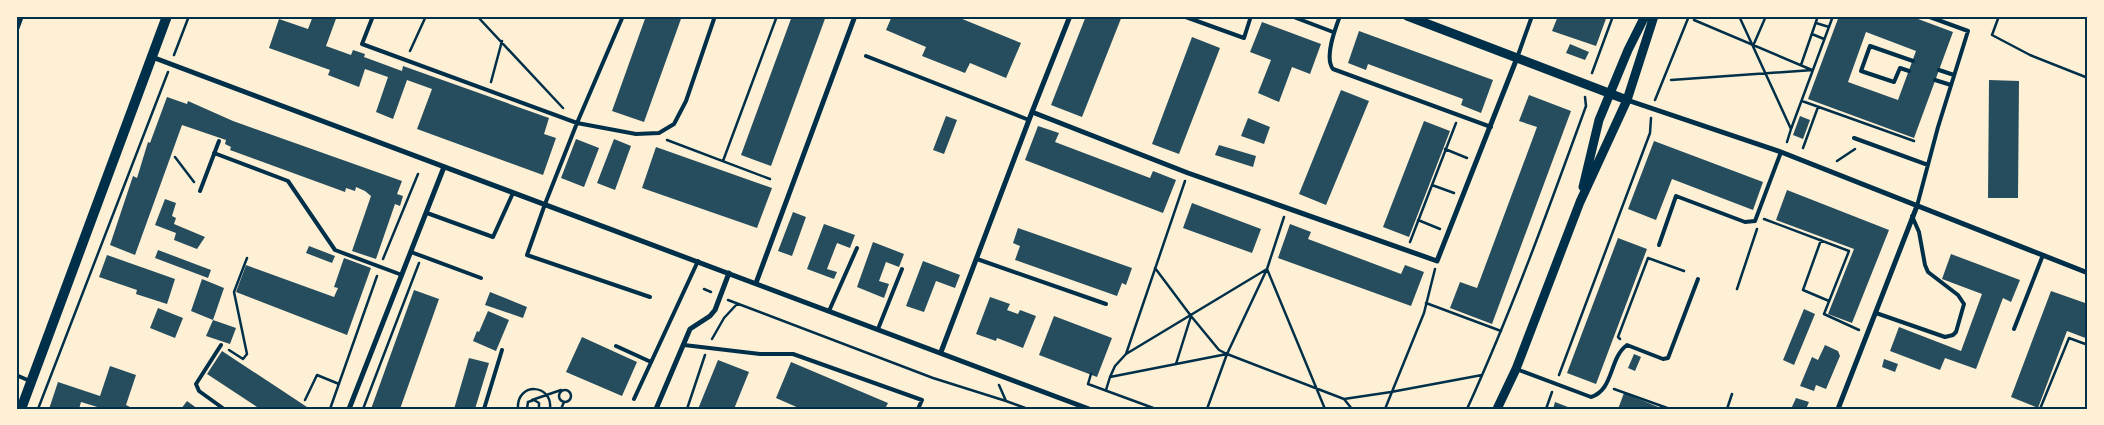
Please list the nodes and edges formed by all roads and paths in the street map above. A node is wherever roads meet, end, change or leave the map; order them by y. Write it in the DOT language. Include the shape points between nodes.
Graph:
graph roads {
  1 [pos="22,16"];
  2 [pos="167,16"];
  3 [pos="189,16"];
  4 [pos="373,16"];
  5 [pos="426,16"];
  6 [pos="477,16"];
  7 [pos="623,16"];
  8 [pos="715,16"];
  9 [pos="777,16"];
  10 [pos="855,16"];
  11 [pos="1070,16"];
  12 [pos="1183,16"];
  13 [pos="1251,16"];
  14 [pos="1291,16"];
  15 [pos="1340,16"];
  16 [pos="1407,16"];
  17 [pos="1532,16"];
  18 [pos="1613,16"];
  19 [pos="1645,16"];
  20 [pos="1654,16"];
  21 [pos="1689,16"];
  22 [pos="1738,16"];
  23 [pos="1766,16"];
  24 [pos="1818,16"];
  25 [pos="1833,16"];
  26 [pos="1927,16"];
  27 [pos="1998,16"];
  28 [pos="1694,20"];
  29 [pos="1816,23"];
  30 [pos="1829,27"];
  31 [pos="16,32"];
  32 [pos="1334,32"];
  33 [pos="1812,34"];
  34 [pos="1824,39"];
  35 [pos="502,41"];
  36 [pos="1753,46"];
  37 [pos="866,56"];
  38 [pos="152,57"];
  39 [pos="1517,58"];
  40 [pos="406,60"];
  41 [pos="1913,61"];
  42 [pos="171,64"];
  43 [pos="1801,66"];
  44 [pos="1813,70"];
  45 [pos="1939,70"];
  46 [pos="1909,71"];
  47 [pos="1765,73"];
  48 [pos="1591,74"];
  49 [pos="1954,75"];
  50 [pos="2088,78"];
  51 [pos="1672,80"];
  52 [pos="1935,80"];
  53 [pos="1950,85"];
  54 [pos="489,91"];
  55 [pos="1610,93"];
  56 [pos="1583,94"];
  57 [pos="1627,100"];
  58 [pos="1802,101"];
  59 [pos="1818,107"];
  60 [pos="1651,108"];
  61 [pos="1032,112"];
  62 [pos="1029,120"];
  63 [pos="578,123"];
  64 [pos="1491,127"];
  65 [pos="1791,129"];
  66 [pos="1452,131"];
  67 [pos="649,133"];
  68 [pos="1854,138"];
  69 [pos="219,141"];
  70 [pos="1914,141"];
  71 [pos="1787,142"];
  72 [pos="1803,148"];
  73 [pos="1446,149"];
  74 [pos="1781,152"];
  75 [pos="214,153"];
  76 [pos="175,157"];
  77 [pos="722,161"];
  78 [pos="1477,162"];
  79 [pos="1928,165"];
  80 [pos="444,167"];
  81 [pos="1188,173"];
  82 [pos="418,174"];
  83 [pos="770,179"];
  84 [pos="1432,184"];
  85 [pos="200,191"];
  86 [pos="513,193"];
  87 [pos="1463,197"];
  88 [pos="1580,202"];
  89 [pos="545,204"];
  90 [pos="1917,206"];
  91 [pos="1287,209"];
  92 [pos="427,213"];
  93 [pos="1912,216"];
  94 [pos="1759,217"];
  95 [pos="1418,220"];
  96 [pos="1449,233"];
  97 [pos="1821,240"];
  98 [pos="1659,245"];
  99 [pos="857,248"];
  100 [pos="1407,250"];
  101 [pos="411,252"];
  102 [pos="2043,255"];
  103 [pos="422,256"];
  104 [pos="247,258"];
  105 [pos="977,259"];
  106 [pos="698,261"];
  107 [pos="1437,261"];
  108 [pos="380,267"];
  109 [pos="1155,268"];
  110 [pos="902,269"];
  111 [pos="1267,269"];
  112 [pos="1684,271"];
  113 [pos="729,273"];
  114 [pos="2088,273"];
  115 [pos="402,275"];
  116 [pos="481,278"];
  117 [pos="1698,279"];
  118 [pos="756,283"];
  119 [pos="704,289"];
  120 [pos="1737,289"];
  121 [pos="720,296"];
  122 [pos="650,297"];
  123 [pos="1829,302"];
  124 [pos="1426,303"];
  125 [pos="1106,304"];
  126 [pos="829,311"];
  127 [pos="1876,312"];
  128 [pos="1191,316"];
  129 [pos="878,329"];
  130 [pos="2014,329"];
  131 [pos="1501,331"];
  132 [pos="1862,331"];
  133 [pos="222,345"];
  134 [pos="684,345"];
  135 [pos="1627,345"];
  136 [pos="2088,345"];
  137 [pos="616,346"];
  138 [pos="502,350"];
  139 [pos="941,352"];
  140 [pos="1126,354"];
  141 [pos="1227,354"];
  142 [pos="651,362"];
  143 [pos="1176,364"];
  144 [pos="1516,369"];
  145 [pos="994,372"];
  146 [pos="1091,374"];
  147 [pos="16,375"];
  148 [pos="1482,375"];
  149 [pos="1110,377"];
  150 [pos="31,381"];
  151 [pos="339,384"];
  152 [pos="1556,384"];
  153 [pos="1606,386"];
  154 [pos="1316,387"];
  155 [pos="563,390"];
  156 [pos="1106,390"];
  157 [pos="1391,392"];
  158 [pos="1732,394"];
  159 [pos="547,395"];
  160 [pos="634,399"];
  161 [pos="1344,399"];
  162 [pos="305,400"];
  163 [pos="532,400"];
  164 [pos="1006,401"];
  165 [pos="564,402"];
  166 [pos="21,409"];
  167 [pos="38,409"];
  168 [pos="224,409"];
  169 [pos="330,409"];
  170 [pos="348,409"];
  171 [pos="363,409"];
  172 [pos="484,409"];
  173 [pos="518,409"];
  174 [pos="527,409"];
  175 [pos="539,409"];
  176 [pos="550,409"];
  177 [pos="561,409"];
  178 [pos="656,409"];
  179 [pos="918,409"];
  180 [pos="1028,409"];
  181 [pos="1089,409"];
  182 [pos="1156,409"];
  183 [pos="1206,409"];
  184 [pos="1325,409"];
  185 [pos="1352,409"];
  186 [pos="1385,409"];
  187 [pos="1467,409"];
  188 [pos="1497,409"];
  189 [pos="1546,409"];
  190 [pos="1670,409"];
  191 [pos="1727,409"];
  192 [pos="1838,409"];
  193 [pos="2040,409"];
  1 -- 31 [label="lane"];
  2 -- 38 [label="main road"];
  3 -- 42 [label="path"];
  4 -- 40 [label="lane" via="362,44"];
  5 -- 40 [label="path"];
  6 -- 35 [label="path"];
  7 -- 63 [label="lane"];
  8 -- 67 [label="lane" via="686,101 674,124 660,133"];
  9 -- 77 [label="path"];
  10 -- 118 [label="street"];
  11 -- 61 [label="street"];
  12 -- 13 [label="lane" via="1244,38"];
  14 -- 32 [label="lane"];
  15 -- 32 [label="lane"];
  16 -- 39 [label="street"];
  17 -- 39 [label="lane"];
  18 -- 48 [label="path"];
  19 -- 55 [label="street"];
  20 -- 57 [label="street"];
  21 -- 60 [label="path"];
  22 -- 36 [label="path"];
  23 -- 36 [label="path"];
  24 -- 29 [label="path"];
  25 -- 30 [label="path"];
  26 -- 49 [label="lane" via="1968,31"];
  27 -- 50 [label="path" via="1992,35 2030,55"];
  28 -- 36 [label="path"];
  29 -- 30 [label="path"];
  29 -- 33 [label="path"];
  30 -- 34 [label="path"];
  32 -- 64 [label="lane" via="1329,59 1333,69"];
  33 -- 34 [label="path"];
  33 -- 43 [label="path"];
  34 -- 44 [label="path"];
  35 -- 54 [label="path"];
  35 -- 63 [label="path"];
  36 -- 43 [label="path"];
  36 -- 47 [label="path"];
  37 -- 62 [label="lane"];
  38 -- 42 [label="street"];
  38 -- 150 [label="main road"];
  39 -- 55 [label="street"];
  39 -- 64 [label="street"];
  40 -- 54 [label="lane"];
  41 -- 46 [label="lane" via="1870,46 1861,71 1894,82 1900,68"];
  42 -- 80 [label="street"];
  42 -- 167 [label="path"];
  43 -- 44 [label="path"];
  44 -- 47 [label="path"];
  44 -- 58 [label="path"];
  45 -- 49 [label="lane"];
  47 -- 51 [label="path"];
  47 -- 65 [label="path"];
  49 -- 53 [label="lane"];
  52 -- 53 [label="lane"];
  53 -- 79 [label="lane"];
  54 -- 63 [label="lane"];
  55 -- 57 [label="street"];
  55 -- 88 [label="street" via="1595,132"];
  56 -- 131 [label="path" via="1586,106"];
  57 -- 60 [label="street"];
  57 -- 88 [label="street"];
  58 -- 59 [label="path"];
  58 -- 65 [label="path"];
  59 -- 70 [label="path"];
  59 -- 72 [label="path"];
  60 -- 74 [label="street"];
  60 -- 152 [label="path" via="1650,133"];
  61 -- 62 [label="street"];
  61 -- 81 [label="street"];
  62 -- 105 [label="street"];
  63 -- 67 [label="lane" via="636,134"];
  63 -- 89 [label="lane"];
  64 -- 78 [label="street"];
  65 -- 71 [label="path"];
  66 -- 73 [label="path"];
  67 -- 77 [label="path"];
  68 -- 79 [label="lane"];
  69 -- 75 [label="lane"];
  73 -- 78 [label="path"];
  73 -- 84 [label="path"];
  74 -- 90 [label="street"];
  74 -- 94 [label="lane"];
  75 -- 85 [label="lane"];
  75 -- 108 [label="lane" via="288,181 335,250"];
  76 -- 85 [label="path"];
  77 -- 83 [label="path"];
  78 -- 87 [label="street"];
  79 -- 90 [label="lane"];
  80 -- 86 [label="street"];
  80 -- 92 [label="street"];
  81 -- 91 [label="street"];
  81 -- 109 [label="path"];
  82 -- 108 [label="path"];
  84 -- 87 [label="path"];
  84 -- 95 [label="path"];
  86 -- 89 [label="street"];
  86 -- 92 [label="lane" via="493,237"];
  87 -- 96 [label="street"];
  88 -- 144 [label="street"];
  89 -- 106 [label="street"];
  89 -- 122 [label="lane" via="527,255"];
  90 -- 93 [label="street"];
  90 -- 102 [label="street"];
  91 -- 100 [label="street"];
  91 -- 111 [label="path"];
  92 -- 101 [label="street"];
  93 -- 127 [label="street"];
  93 -- 127 [label="lane" via="1928,272 1958,295 1964,304 1956,332 1946,337"];
  94 -- 97 [label="path"];
  94 -- 98 [label="lane" via="1756,221 1745,222 1676,196"];
  94 -- 120 [label="path"];
  95 -- 96 [label="path"];
  95 -- 100 [label="path"];
  96 -- 107 [label="street"];
  97 -- 123 [label="path" via="1803,290"];
  97 -- 123 [label="path" via="1849,251"];
  99 -- 126 [label="lane"];
  100 -- 107 [label="street"];
  101 -- 103 [label="lane"];
  101 -- 115 [label="street"];
  102 -- 114 [label="street"];
  102 -- 130 [label="lane"];
  103 -- 116 [label="lane"];
  103 -- 171 [label="path"];
  104 -- 133 [label="path" via="234,292 247,354 243,360"];
  105 -- 125 [label="lane"];
  105 -- 139 [label="street"];
  106 -- 113 [label="street"];
  106 -- 142 [label="lane"];
  107 -- 124 [label="path"];
  108 -- 115 [label="lane"];
  108 -- 151 [label="path"];
  109 -- 128 [label="path"];
  109 -- 140 [label="path"];
  110 -- 129 [label="lane"];
  111 -- 128 [label="path"];
  111 -- 141 [label="path"];
  111 -- 154 [label="path"];
  112 -- 135 [label="path" via="1648,258 1618,337"];
  113 -- 118 [label="street"];
  113 -- 121 [label="street"];
  115 -- 170 [label="street"];
  117 -- 135 [label="lane" via="1668,358"];
  118 -- 126 [label="street"];
  119 -- 121 [label="path"];
  121 -- 134 [label="street" via="710,316 690,329"];
  121 -- 164 [label="path" via="933,378"];
  123 -- 132 [label="path" via="1824,314"];
  124 -- 131 [label="path"];
  124 -- 157 [label="path"];
  126 -- 129 [label="street"];
  127 -- 192 [label="street"];
  128 -- 140 [label="path"];
  128 -- 141 [label="path" via="1219,350"];
  128 -- 143 [label="path"];
  129 -- 139 [label="street"];
  131 -- 148 [label="path"];
  133 -- 168 [label="lane" via="196,384 199,391"];
  134 -- 178 [label="street"];
  134 -- 179 [label="lane" via="760,354 793,354 922,400"];
  135 -- 153 [label="lane" via="1620,350"];
  136 -- 193 [label="path" via="2069,338"];
  137 -- 142 [label="lane"];
  138 -- 172 [label="lane"];
  139 -- 145 [label="street"];
  140 -- 149 [label="path"];
  141 -- 143 [label="path"];
  141 -- 154 [label="path"];
  141 -- 183 [label="path"];
  142 -- 160 [label="lane"];
  143 -- 149 [label="path"];
  144 -- 152 [label="lane"];
  144 -- 188 [label="street"];
  145 -- 164 [label="path"];
  145 -- 181 [label="street"];
  146 -- 156 [label="path" via="1088,384"];
  147 -- 150 [label="lane"];
  148 -- 157 [label="path"];
  148 -- 187 [label="path"];
  149 -- 156 [label="path"];
  150 -- 166 [label="main road"];
  151 -- 162 [label="path" via="317,375"];
  151 -- 169 [label="path"];
  152 -- 153 [label="lane" via="1591,397 1598,395"];
  152 -- 189 [label="path"];
  153 -- 190 [label="path"];
  154 -- 161 [label="path"];
  154 -- 184 [label="path"];
  155 -- 159 [label="path"];
  155 -- 165 [label="path" via="558,396"];
  155 -- 165 [label="path" via="571,396"];
  156 -- 182 [label="path"];
  157 -- 161 [label="path"];
  157 -- 186 [label="path"];
  158 -- 191 [label="path"];
  159 -- 163 [label="path"];
  159 -- 173 [label="path" via="537,389 526,391 519,398"];
  159 -- 176 [label="path"];
  161 -- 185 [label="path"];
  163 -- 174 [label="path"];
  163 -- 175 [label="path" via="539,403"];
  164 -- 180 [label="path"];
  165 -- 177 [label="path"];
}
